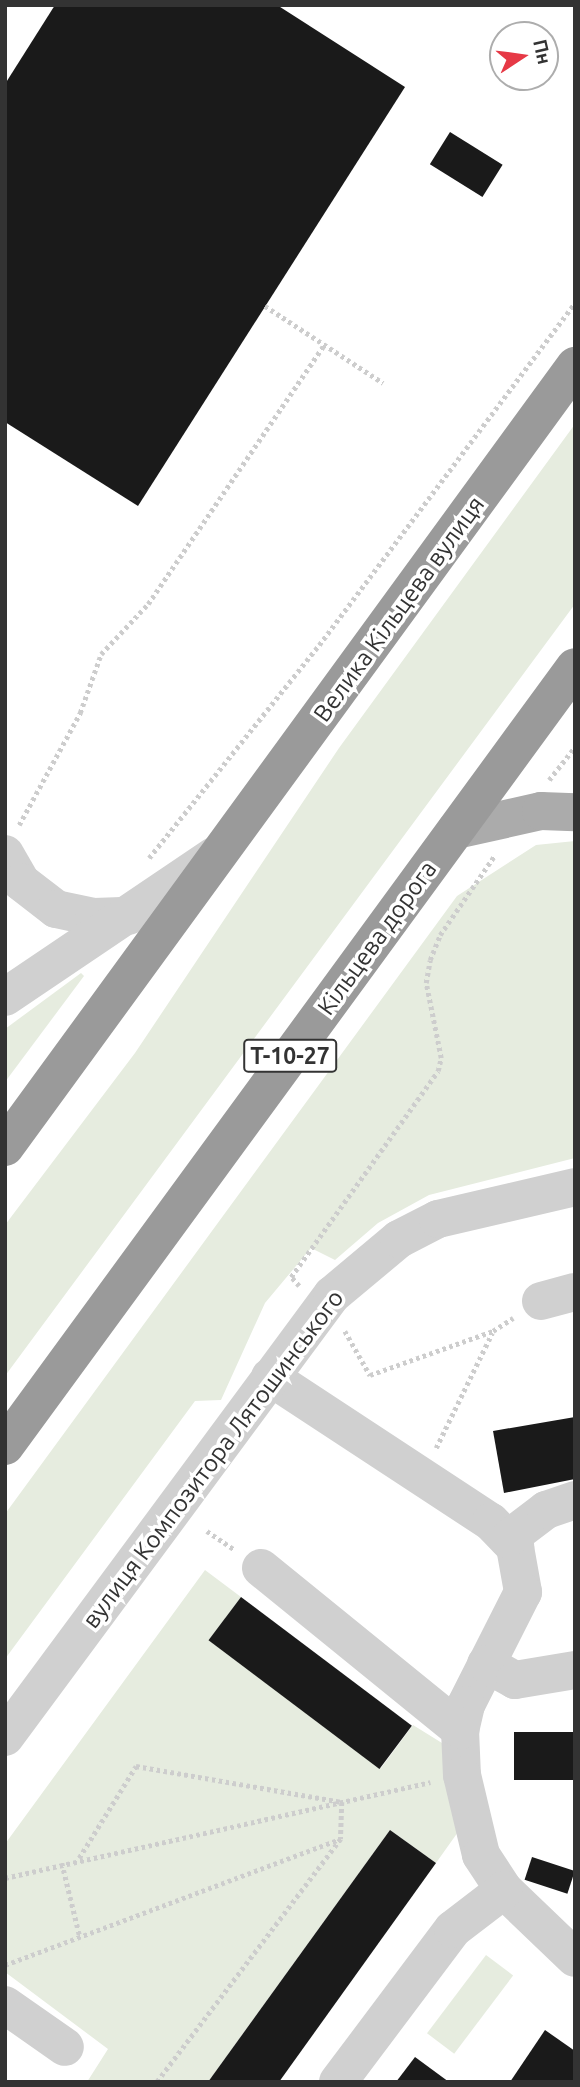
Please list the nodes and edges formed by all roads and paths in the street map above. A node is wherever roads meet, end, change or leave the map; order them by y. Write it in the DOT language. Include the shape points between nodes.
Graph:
graph roads {
  1 [pos="575,303"];
  2 [pos="265,306"];
  3 [pos="324,345"];
  4 [pos="575,366"];
  5 [pos="383,383"];
  6 [pos="575,667"];
  7 [pos="575,747"];
  8 [pos="575,812"];
  9 [pos="522,816"];
  10 [pos="456,830"];
  11 [pos="11,841"];
  12 [pos="222,851"];
  13 [pos="147,862"];
  14 [pos="128,916"];
  15 [pos="5,998"];
  16 [pos="5,1147"];
  17 [pos="575,1187"];
  18 [pos="558,1297"];
  19 [pos="322,1309"];
  20 [pos="493,1331"];
  21 [pos="270,1377"];
  22 [pos="5,1446"];
  23 [pos="422,1477"];
  24 [pos="575,1500"];
  25 [pos="508,1539"];
  26 [pos="261,1568"];
  27 [pos="486,1664"];
  28 [pos="575,1670"];
  29 [pos="460,1730"];
  30 [pos="5,1737"];
  31 [pos="462,1775"];
  32 [pos="342,1802"];
  33 [pos="341,1839"];
  34 [pos="79,1858"];
  35 [pos="62,1863"];
  36 [pos="5,1878"];
  37 [pos="503,1890"];
  38 [pos="80,1937"];
  39 [pos="568,1940"];
  40 [pos="5,1965"];
  41 [pos="5,2005"];
  42 [pos="65,2048"];
  43 [pos="157,2082"];
  44 [pos="338,2082"];
  1 -- 13 [label="path" via="318,645"];
  2 -- 3 [label="path"];
  3 -- 5 [label="path"];
  3 -- 11 [label="path" via="148,604 100,654 80,713"];
  4 -- 12 [label="highway, Велика Кільцева вулиця"];
  6 -- 10 [label="highway, Кільцева дорога / Т-10-27"];
  7 -- 9 [label="path"];
  8 -- 9 [label="main road"];
  9 -- 10 [label="main road"];
  9 -- 19 [label="path" via="440,935 430,960 426,983 440,1058 438,1071 291,1277"];
  10 -- 22 [label="highway, Кільцева дорога / Т-10-27"];
  11 -- 14 [label="street" via="21,882 56,909 94,917"];
  12 -- 14 [label="street"];
  12 -- 16 [label="highway"];
  14 -- 15 [label="street"];
  17 -- 19 [label="street, вулиця Композитора Лятошинського" via="438,1219 399,1239 365,1265"];
  18 -- 20 [label="path"];
  19 -- 20 [label="path" via="349,1335 370,1375"];
  19 -- 21 [label="street, вулиця Композитора Лятошинського"];
  20 -- 23 [label="path"];
  21 -- 23 [label="street"];
  21 -- 30 [label="street, вулиця Композитора Лятошинського"];
  23 -- 25 [label="street" via="491,1522"];
  24 -- 25 [label="street" via="546,1510"];
  25 -- 27 [label="street" via="515,1547 523,1592"];
  26 -- 29 [label="street"];
  27 -- 28 [label="street" via="515,1680"];
  27 -- 29 [label="street" via="466,1705"];
  29 -- 31 [label="street"];
  31 -- 32 [label="path"];
  31 -- 37 [label="street" via="481,1854"];
  32 -- 33 [label="path"];
  32 -- 34 [label="path"];
  32 -- 34 [label="path" via="136,1766"];
  33 -- 38 [label="path"];
  33 -- 43 [label="path"];
  34 -- 35 [label="path"];
  35 -- 36 [label="path"];
  35 -- 38 [label="path"];
  37 -- 39 [label="street"];
  37 -- 44 [label="street" via="453,1929"];
  38 -- 40 [label="path"];
  41 -- 42 [label="street"];
}
